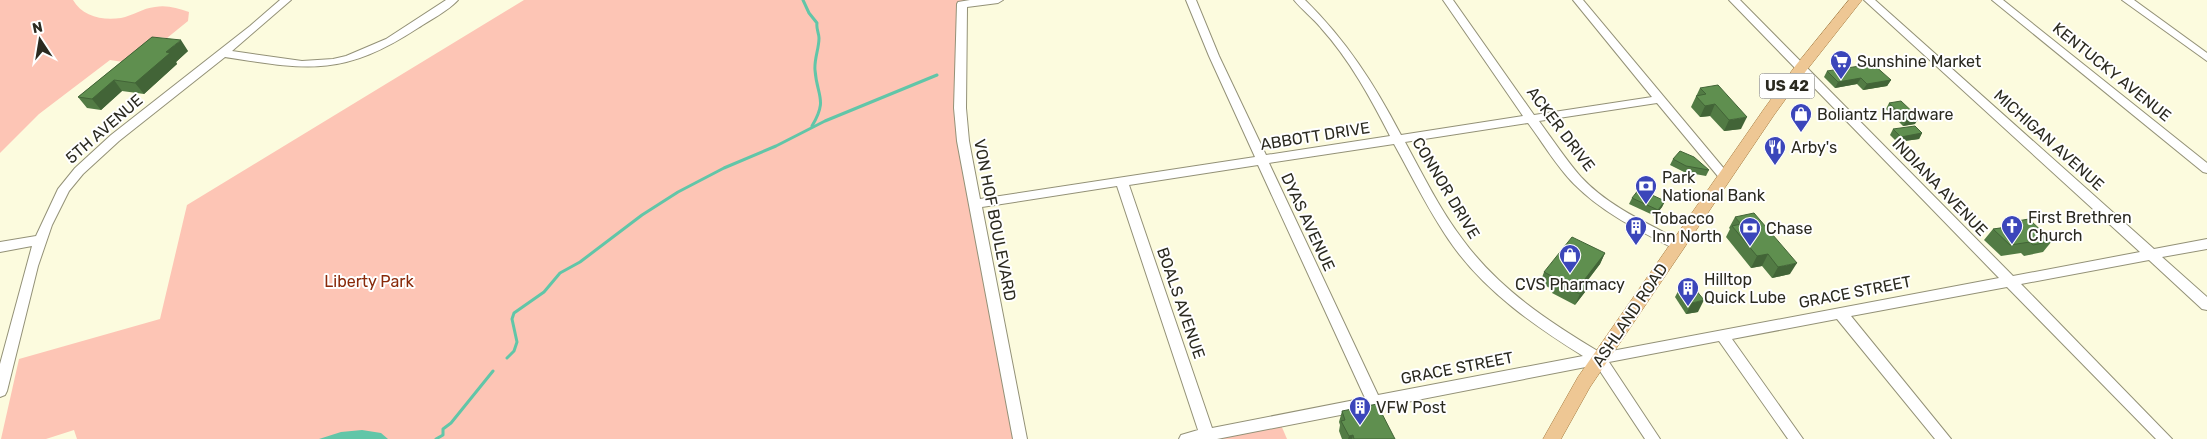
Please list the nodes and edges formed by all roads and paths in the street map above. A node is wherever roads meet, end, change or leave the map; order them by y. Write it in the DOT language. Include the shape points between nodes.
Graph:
graph roads {
  1 [pos="286,0"];
  2 [pos="453,0"];
  3 [pos="998,0"];
  4 [pos="1191,0"];
  5 [pos="1299,0"];
  6 [pos="1448,0"];
  7 [pos="1578,0"];
  8 [pos="1734,0"];
  9 [pos="1856,0"];
  10 [pos="1869,0"];
  11 [pos="1997,0"];
  12 [pos="2127,0"];
  13 [pos="222,54"];
  14 [pos="2207,58"];
  15 [pos="1801,68"];
  16 [pos="1660,99"];
  17 [pos="1531,119"];
  18 [pos="1398,139"];
  19 [pos="1262,160"];
  20 [pos="2207,169"];
  21 [pos="1725,177"];
  22 [pos="1122,182"];
  23 [pos="975,204"];
  24 [pos="41,240"];
  25 [pos="2207,244"];
  26 [pos="1678,245"];
  27 [pos="0,247"];
  28 [pos="2151,254"];
  29 [pos="2010,281"];
  30 [pos="2207,304"];
  31 [pos="1840,313"];
  32 [pos="1722,335"];
  33 [pos="1600,359"];
  34 [pos="0,391"];
  35 [pos="1374,402"];
  36 [pos="1207,435"];
  37 [pos="1020,439"];
  38 [pos="1186,439"];
  39 [pos="1552,439"];
  40 [pos="1653,439"];
  41 [pos="1796,439"];
  42 [pos="1944,439"];
  43 [pos="2164,439"];
  1 -- 13 [label="street, 5TH AVENUE"];
  2 -- 13 [label="street" via="378,47 340,61 301,63"];
  3 -- 23 [label="street, VON HOF BOULEVARD" via="962,4 961,122"];
  4 -- 19 [label="street, DYAS AVENUE"];
  5 -- 18 [label="street, CONNOR DRIVE" via="1325,25 1343,49"];
  6 -- 17 [label="street, ACKER DRIVE"];
  7 -- 16 [label="street"];
  8 -- 15 [label="street, INDIANA AVENUE"];
  9 -- 15 [label="main road, ASHLAND ROAD / US 42"];
  10 -- 28 [label="street, MICHIGAN AVENUE"];
  11 -- 20 [label="street, KENTUCKY AVENUE"];
  12 -- 14 [label="street"];
  13 -- 24 [label="street, 5TH AVENUE" via="124,130 79,171 58,199"];
  15 -- 21 [label="main road, ASHLAND ROAD / US 42"];
  15 -- 29 [label="street, INDIANA AVENUE"];
  16 -- 17 [label="street, ABBOTT DRIVE"];
  16 -- 21 [label="street"];
  17 -- 18 [label="street, ABBOTT DRIVE"];
  17 -- 26 [label="street, ACKER DRIVE" via="1587,190 1624,217"];
  18 -- 19 [label="street, ABBOTT DRIVE"];
  18 -- 33 [label="street, CONNOR DRIVE" via="1451,232 1492,283 1526,311"];
  19 -- 22 [label="street, ABBOTT DRIVE"];
  19 -- 35 [label="street, DYAS AVENUE"];
  21 -- 26 [label="main road, ASHLAND ROAD / US 42"];
  22 -- 23 [label="street, ABBOTT DRIVE"];
  22 -- 36 [label="street, BOALS AVENUE"];
  23 -- 37 [label="street, VON HOF BOULEVARD"];
  24 -- 27 [label="street"];
  24 -- 34 [label="street, 5TH AVENUE"];
  25 -- 28 [label="street, GRACE STREET"];
  26 -- 33 [label="main road, ASHLAND ROAD / US 42"];
  28 -- 29 [label="street, GRACE STREET"];
  28 -- 30 [label="street, MICHIGAN AVENUE"];
  29 -- 31 [label="street, GRACE STREET"];
  29 -- 43 [label="street, INDIANA AVENUE"];
  31 -- 32 [label="street, GRACE STREET"];
  31 -- 42 [label="street"];
  32 -- 33 [label="street, GRACE STREET"];
  32 -- 41 [label="street"];
  33 -- 35 [label="street, GRACE STREET"];
  33 -- 39 [label="main road, ASHLAND ROAD / US 42" via="1576,394"];
  33 -- 40 [label="street"];
  35 -- 36 [label="street, GRACE STREET"];
  36 -- 38 [label="street, GRACE STREET"];
}
